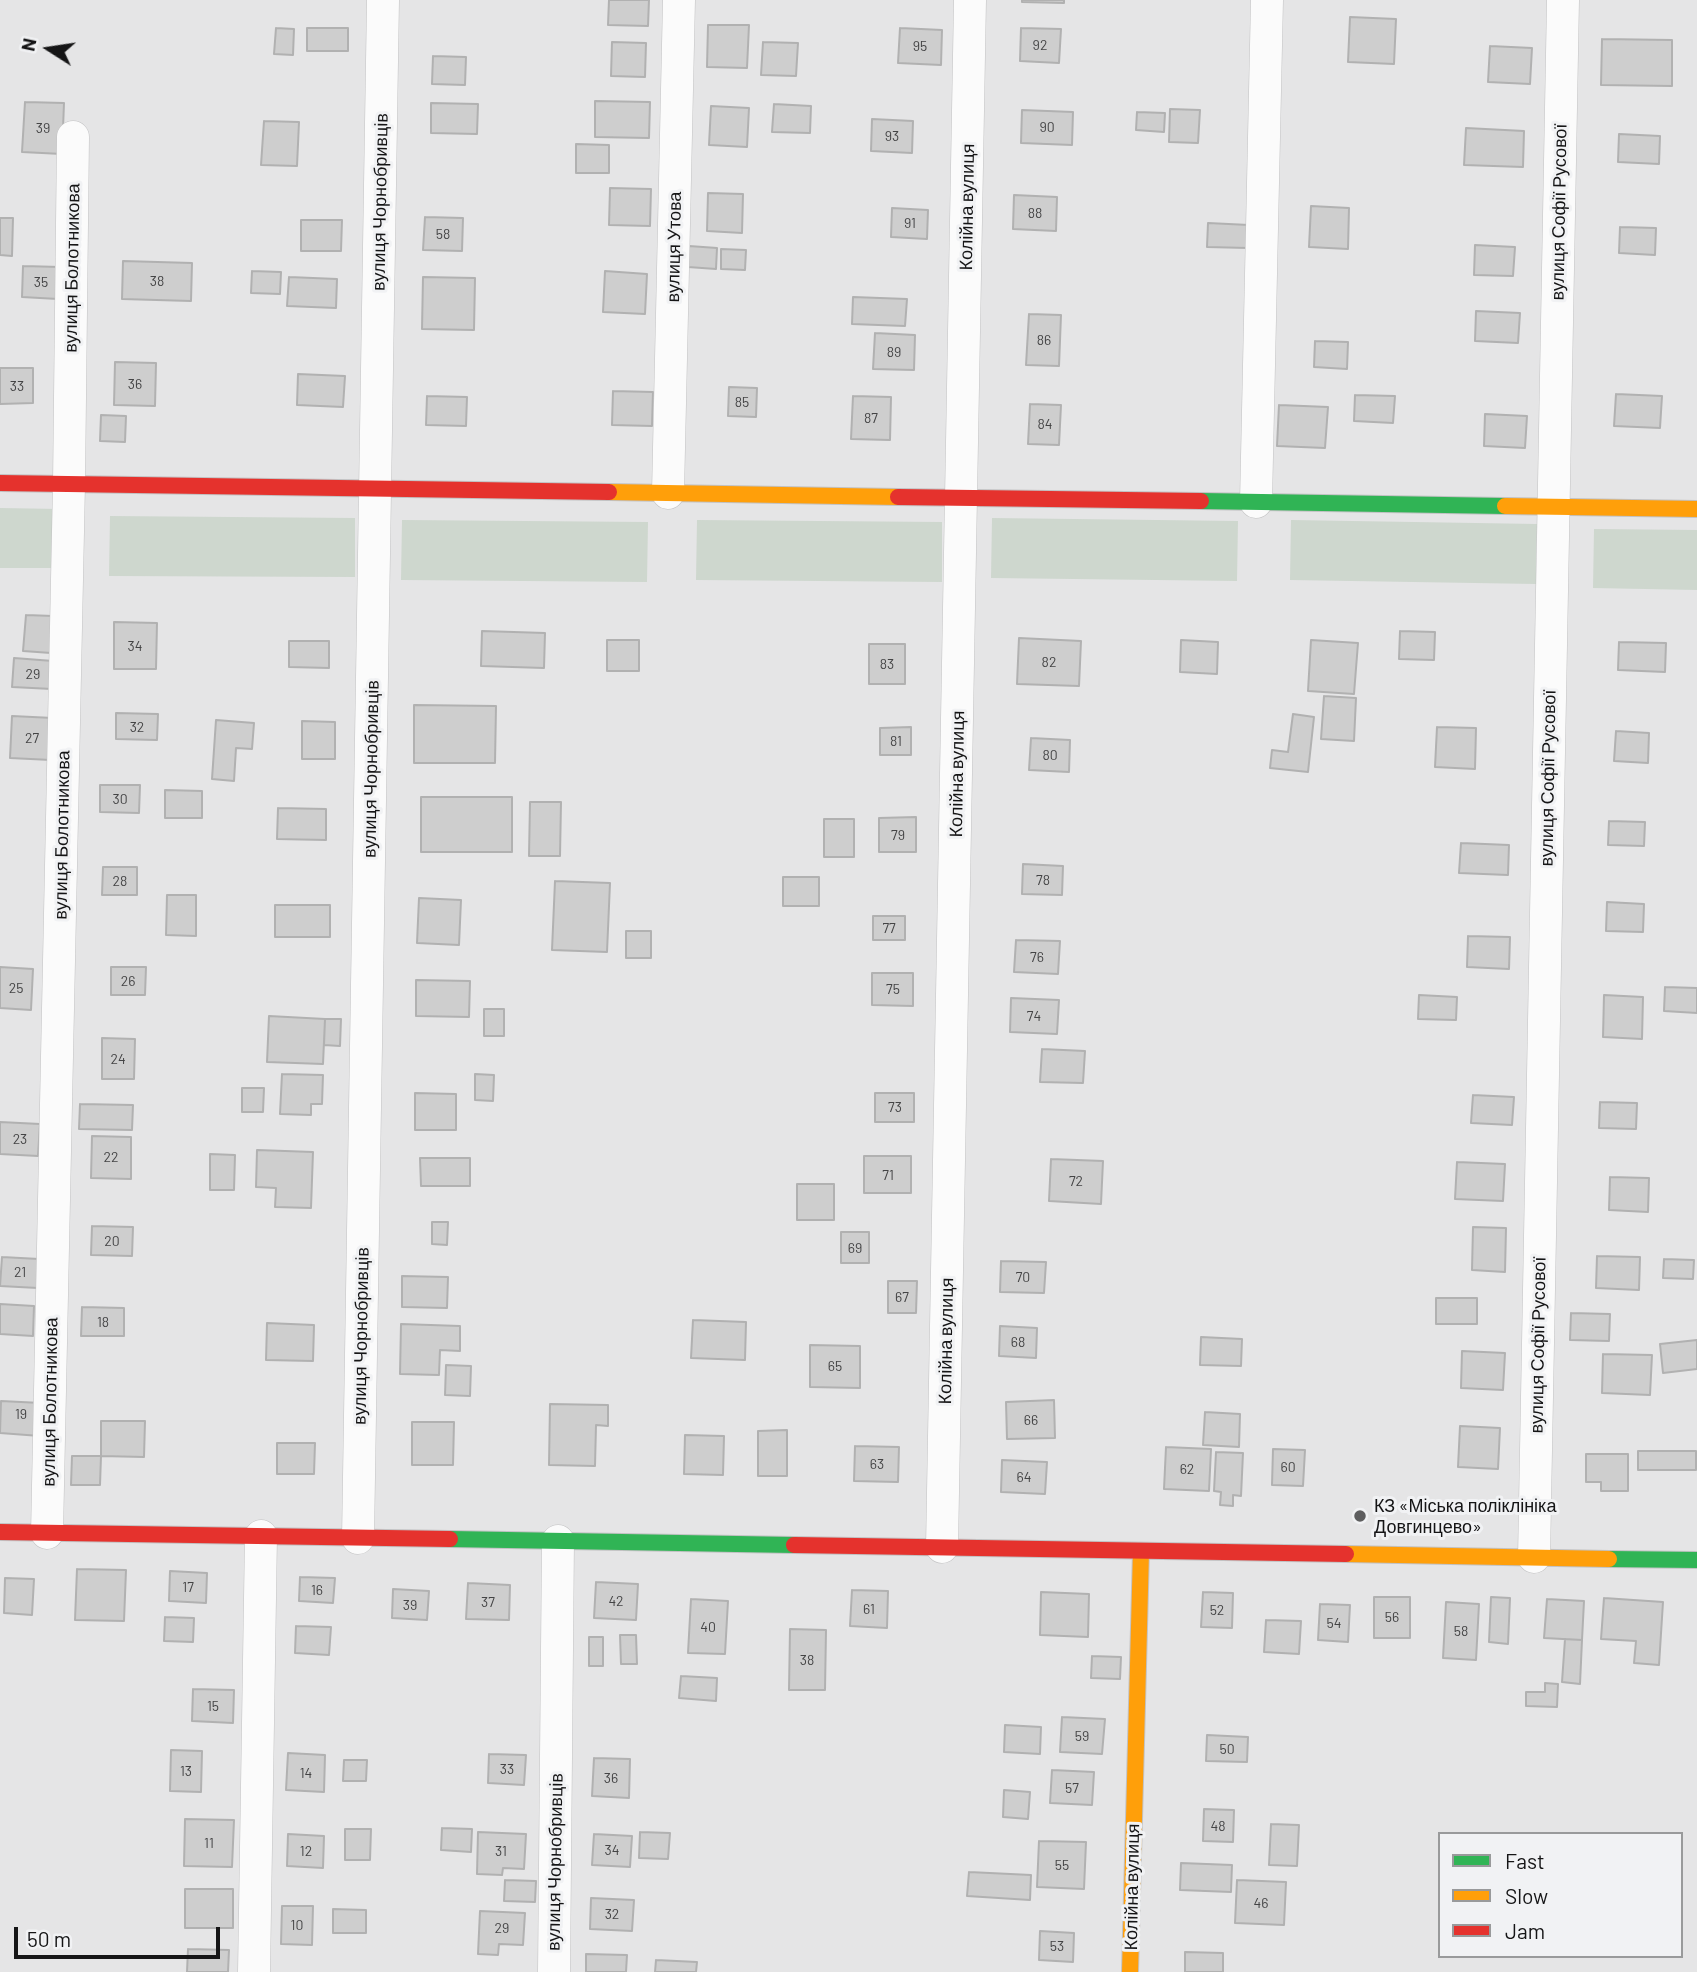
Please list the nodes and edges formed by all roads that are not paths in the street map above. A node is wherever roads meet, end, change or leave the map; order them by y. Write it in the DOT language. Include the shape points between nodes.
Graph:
graph roads {
  1 [pos="383,0"];
  2 [pos="679,0"];
  3 [pos="970,0"];
  4 [pos="1267,0"];
  5 [pos="1563,0"];
  6 [pos="73,137"];
  7 [pos="0,483"];
  8 [pos="69,484"];
  9 [pos="376,489"];
  10 [pos="668,493"];
  11 [pos="963,498"];
  12 [pos="1256,502"];
  13 [pos="1553,507"];
  14 [pos="1697,509"];
  15 [pos="0,1532"];
  16 [pos="47,1533"];
  17 [pos="261,1536"];
  18 [pos="358,1538"];
  19 [pos="558,1541"];
  20 [pos="942,1547"];
  21 [pos="1141,1550"];
  22 [pos="1534,1557"];
  23 [pos="1697,1560"];
  24 [pos="254,1972"];
  25 [pos="554,1972"];
  26 [pos="1130,1972"];
  1 -- 9 [label="street, вулиця Чорнобривців"];
  2 -- 10 [label="street, вулиця Утова"];
  3 -- 11 [label="street, Колійна вулиця"];
  4 -- 12 [label="street"];
  5 -- 13 [label="street, вулиця Софії Русової"];
  6 -- 8 [label="street, вулиця Болотникова"];
  7 -- 8 [label="street"];
  8 -- 9 [label="street"];
  8 -- 16 [label="street, вулиця Болотникова"];
  9 -- 10 [label="street"];
  9 -- 18 [label="street, вулиця Чорнобривців"];
  10 -- 11 [label="street"];
  11 -- 12 [label="street"];
  11 -- 20 [label="street, Колійна вулиця"];
  12 -- 13 [label="street"];
  13 -- 14 [label="street"];
  13 -- 22 [label="street, вулиця Софії Русової"];
  15 -- 16 [label="street"];
  16 -- 17 [label="street"];
  17 -- 18 [label="street"];
  17 -- 24 [label="street"];
  18 -- 19 [label="street"];
  19 -- 20 [label="street"];
  19 -- 25 [label="street, вулиця Чорнобривців"];
  20 -- 21 [label="street"];
  21 -- 22 [label="street"];
  21 -- 26 [label="street, Колійна вулиця"];
  22 -- 23 [label="street"];
}
